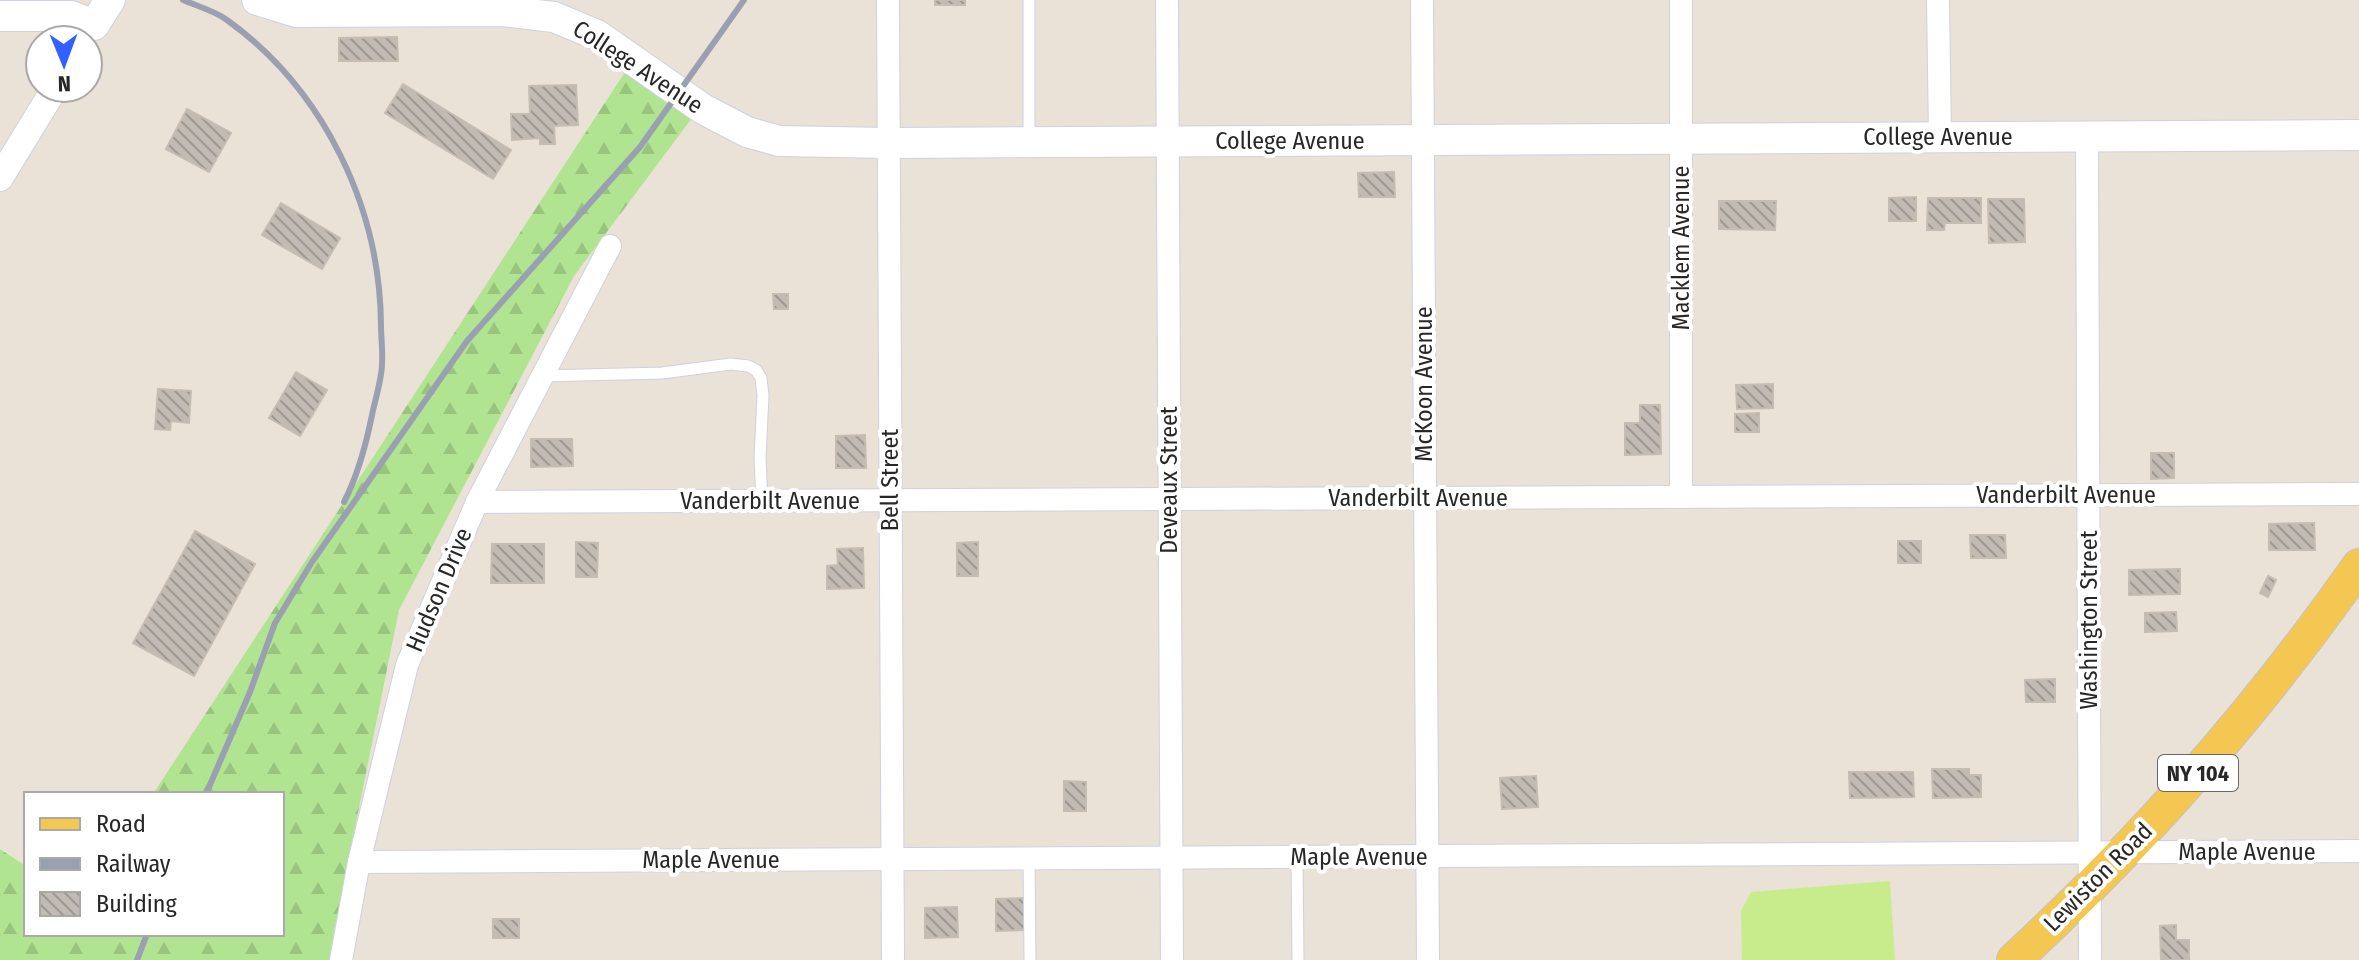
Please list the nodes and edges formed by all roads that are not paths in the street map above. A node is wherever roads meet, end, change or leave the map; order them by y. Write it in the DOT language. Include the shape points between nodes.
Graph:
graph roads {
  1 [pos="888,0"];
  2 [pos="1029,0"];
  3 [pos="1167,0"];
  4 [pos="1422,0"];
  5 [pos="1681,0"];
  6 [pos="1938,0"];
  7 [pos="263,1"];
  8 [pos="402,6"];
  9 [pos="0,16"];
  10 [pos="96,22"];
  11 [pos="45,104"];
  12 [pos="2359,135"];
  13 [pos="1940,137"];
  14 [pos="2087,137"];
  15 [pos="1681,139"];
  16 [pos="1422,140"];
  17 [pos="1029,142"];
  18 [pos="1168,142"];
  19 [pos="888,143"];
  20 [pos="0,178"];
  21 [pos="610,246"];
  22 [pos="542,376"];
  23 [pos="2359,494"];
  24 [pos="2088,495"];
  25 [pos="1681,497"];
  26 [pos="1425,498"];
  27 [pos="1169,499"];
  28 [pos="891,500"];
  29 [pos="762,501"];
  30 [pos="477,502"];
  31 [pos="2359,566"];
  32 [pos="2359,851"];
  33 [pos="2089,852"];
  34 [pos="2125,852"];
  35 [pos="1427,856"];
  36 [pos="1297,857"];
  37 [pos="1029,858"];
  38 [pos="1171,858"];
  39 [pos="892,859"];
  40 [pos="359,862"];
  41 [pos="2089,889"];
  42 [pos="341,960"];
  43 [pos="893,960"];
  44 [pos="1030,960"];
  45 [pos="1172,960"];
  46 [pos="1298,960"];
  47 [pos="1428,960"];
  48 [pos="2014,960"];
  49 [pos="2090,960"];
  1 -- 19 [label="street, Bell Street"];
  2 -- 17 [label="lane"];
  3 -- 18 [label="street, Deveaux Street"];
  4 -- 16 [label="street, McKoon Avenue"];
  5 -- 15 [label="street, Macklem Avenue"];
  6 -- 13 [label="street"];
  7 -- 8 [label="main road, College Avenue" via="296,12"];
  8 -- 19 [label="main road, College Avenue" via="554,17 597,35 703,109 747,132 779,141"];
  9 -- 10 [label="main road" via="71,16"];
  11 -- 20 [label="street"];
  12 -- 14 [label="main road, College Avenue"];
  13 -- 14 [label="main road, College Avenue"];
  13 -- 15 [label="main road, College Avenue"];
  14 -- 24 [label="street, Washington Street"];
  15 -- 16 [label="main road, College Avenue"];
  15 -- 25 [label="street, Macklem Avenue"];
  16 -- 18 [label="main road, College Avenue"];
  16 -- 26 [label="street, McKoon Avenue"];
  17 -- 18 [label="main road, College Avenue"];
  17 -- 19 [label="main road, College Avenue"];
  18 -- 27 [label="street, Deveaux Street"];
  19 -- 28 [label="street, Bell Street"];
  21 -- 22 [label="street, Hudson Drive"];
  22 -- 29 [label="lane" via="662,373 731,364 756,370 763,395"];
  22 -- 30 [label="street, Hudson Drive"];
  23 -- 24 [label="street, Vanderbilt Avenue"];
  24 -- 25 [label="street, Vanderbilt Avenue"];
  24 -- 33 [label="street, Washington Street"];
  25 -- 26 [label="street, Vanderbilt Avenue"];
  26 -- 27 [label="street, Vanderbilt Avenue"];
  26 -- 35 [label="street, McKoon Avenue"];
  27 -- 28 [label="street, Vanderbilt Avenue"];
  27 -- 38 [label="street, Deveaux Street"];
  28 -- 29 [label="street, Vanderbilt Avenue"];
  28 -- 39 [label="street, Bell Street"];
  29 -- 30 [label="street, Vanderbilt Avenue"];
  30 -- 40 [label="street, Hudson Drive" via="407,665"];
  31 -- 34 [label="main road, Lewiston Road / NY 104" via="2254,706"];
  32 -- 34 [label="street, Maple Avenue"];
  33 -- 34 [label="street, Maple Avenue"];
  33 -- 35 [label="street, Maple Avenue"];
  33 -- 41 [label="street, Washington Street"];
  34 -- 41 [label="main road, Lewiston Road / NY 104"];
  35 -- 36 [label="street, Maple Avenue"];
  35 -- 47 [label="street, McKoon Avenue"];
  36 -- 38 [label="street, Maple Avenue"];
  36 -- 46 [label="lane"];
  37 -- 38 [label="street, Maple Avenue"];
  37 -- 39 [label="street, Maple Avenue"];
  37 -- 44 [label="lane"];
  38 -- 45 [label="street, Deveaux Street"];
  39 -- 40 [label="street, Maple Avenue"];
  39 -- 43 [label="street, Bell Street"];
  40 -- 42 [label="street, Hudson Drive"];
  41 -- 48 [label="main road, Lewiston Road / NY 104"];
  41 -- 49 [label="street, Washington Street"];
}
